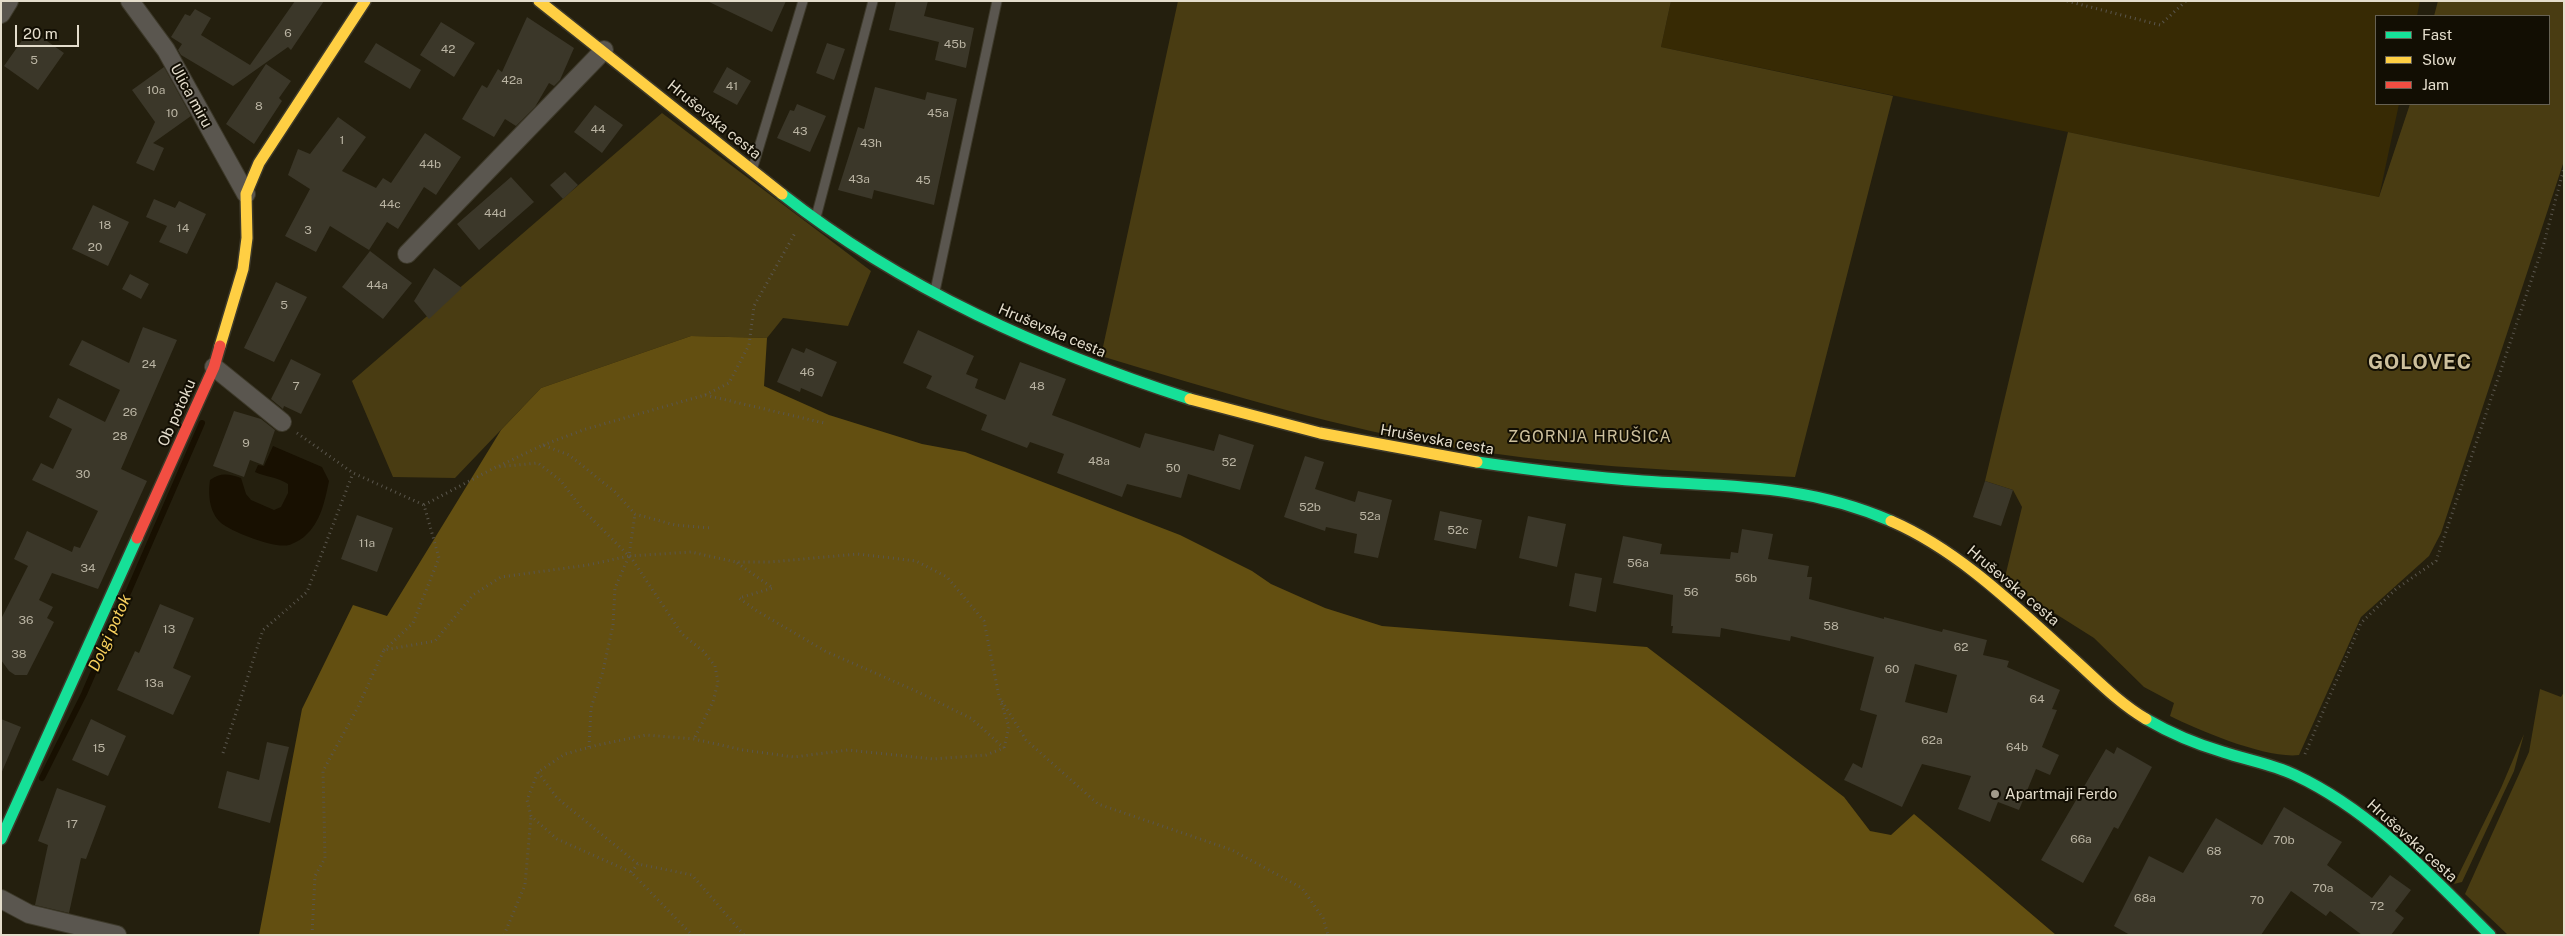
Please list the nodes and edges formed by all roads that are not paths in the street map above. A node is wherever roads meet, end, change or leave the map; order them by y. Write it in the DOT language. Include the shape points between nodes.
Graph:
graph roads {
  1 [pos="9,1"];
  2 [pos="130,1"];
  3 [pos="365,1"];
  4 [pos="539,1"];
  5 [pos="803,1"];
  6 [pos="873,1"];
  7 [pos="997,1"];
  8 [pos="1,14"];
  9 [pos="604,50"];
  10 [pos="753,170"];
  11 [pos="246,194"];
  12 [pos="811,216"];
  13 [pos="407,254"];
  14 [pos="934,294"];
  15 [pos="214,367"];
  16 [pos="282,422"];
  17 [pos="1,840"];
  18 [pos="1,899"];
  19 [pos="117,935"];
  20 [pos="2490,935"];
  1 -- 8 [label="street"];
  2 -- 11 [label="street, Ulica miru" via="166,50"];
  3 -- 11 [label="street, Ob potoku" via="259,163"];
  4 -- 9 [label="street, Hruševska cesta"];
  5 -- 10 [label="lane"];
  6 -- 12 [label="lane"];
  7 -- 14 [label="lane"];
  9 -- 10 [label="street, Hruševska cesta"];
  9 -- 13 [label="street"];
  10 -- 12 [label="street, Hruševska cesta"];
  11 -- 15 [label="street, Ob potoku" via="247,238 243,269"];
  12 -- 14 [label="street, Hruševska cesta" via="865,254"];
  14 -- 20 [label="street, Hruševska cesta" via="1017,334 1100,368 1210,404 1354,441 1542,471 1799,492 1859,507 1908,528 1963,562 2134,711 2200,744 2275,767 2337,797 2372,823"];
  15 -- 16 [label="street"];
  15 -- 17 [label="street, Ob potoku"];
  18 -- 19 [label="street" via="29,914"];
}
